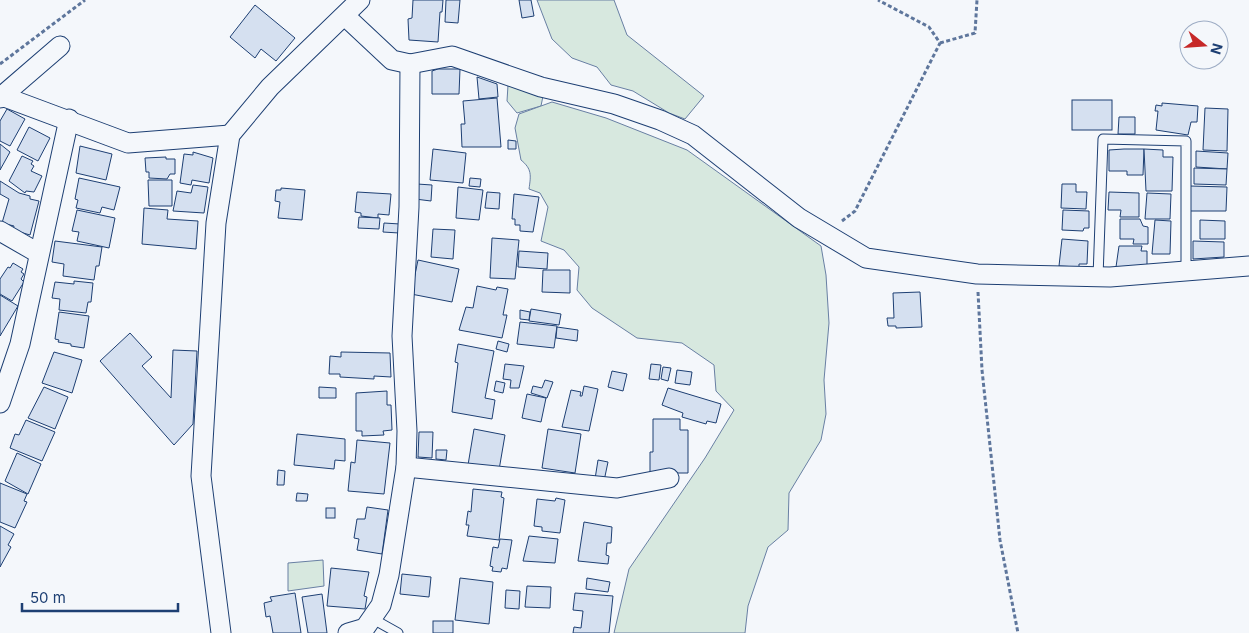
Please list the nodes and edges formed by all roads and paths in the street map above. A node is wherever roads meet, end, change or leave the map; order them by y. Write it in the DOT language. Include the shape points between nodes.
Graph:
graph roads {
  1 [pos="85,0"];
  2 [pos="360,0"];
  3 [pos="878,0"];
  4 [pos="977,0"];
  5 [pos="345,16"];
  6 [pos="940,43"];
  7 [pos="60,46"];
  8 [pos="0,64"];
  9 [pos="410,64"];
  10 [pos="1,97"];
  11 [pos="69,120"];
  12 [pos="230,135"];
  13 [pos="0,232"];
  14 [pos="825,234"];
  15 [pos="38,253"];
  16 [pos="1249,266"];
  17 [pos="1186,271"];
  18 [pos="977,274"];
  19 [pos="1098,277"];
  20 [pos="8,356"];
  21 [pos="0,403"];
  22 [pos="406,467"];
  23 [pos="669,478"];
  24 [pos="373,619"];
  25 [pos="221,633"];
  26 [pos="348,633"];
  27 [pos="398,633"];
  28 [pos="1018,633"];
  1 -- 8 [label="path"];
  2 -- 5 [label="street"];
  3 -- 6 [label="path" via="929,27"];
  4 -- 6 [label="path" via="975,33"];
  5 -- 9 [label="street" via="392,60"];
  5 -- 12 [label="street" via="270,87"];
  6 -- 14 [label="path" via="855,211"];
  7 -- 10 [label="street"];
  9 -- 14 [label="street" via="452,56 541,87 614,104 660,120 693,135 771,198"];
  9 -- 22 [label="street" via="409,207 402,336"];
  10 -- 11 [label="street"];
  11 -- 12 [label="street" via="128,143"];
  11 -- 15 [label="street"];
  12 -- 25 [label="street" via="216,223 201,476"];
  13 -- 15 [label="street"];
  14 -- 18 [label="street" via="866,258"];
  15 -- 20 [label="street"];
  16 -- 17 [label="street"];
  17 -- 19 [label="street"];
  17 -- 19 [label="lane" via="1186,141 1103,139"];
  18 -- 19 [label="street"];
  18 -- 28 [label="path" via="982,370 1000,540"];
  20 -- 21 [label="street"];
  22 -- 23 [label="street" via="617,488"];
  22 -- 24 [label="street" via="389,575"];
  24 -- 26 [label="street" via="365,628"];
  24 -- 27 [label="lane"];
}
